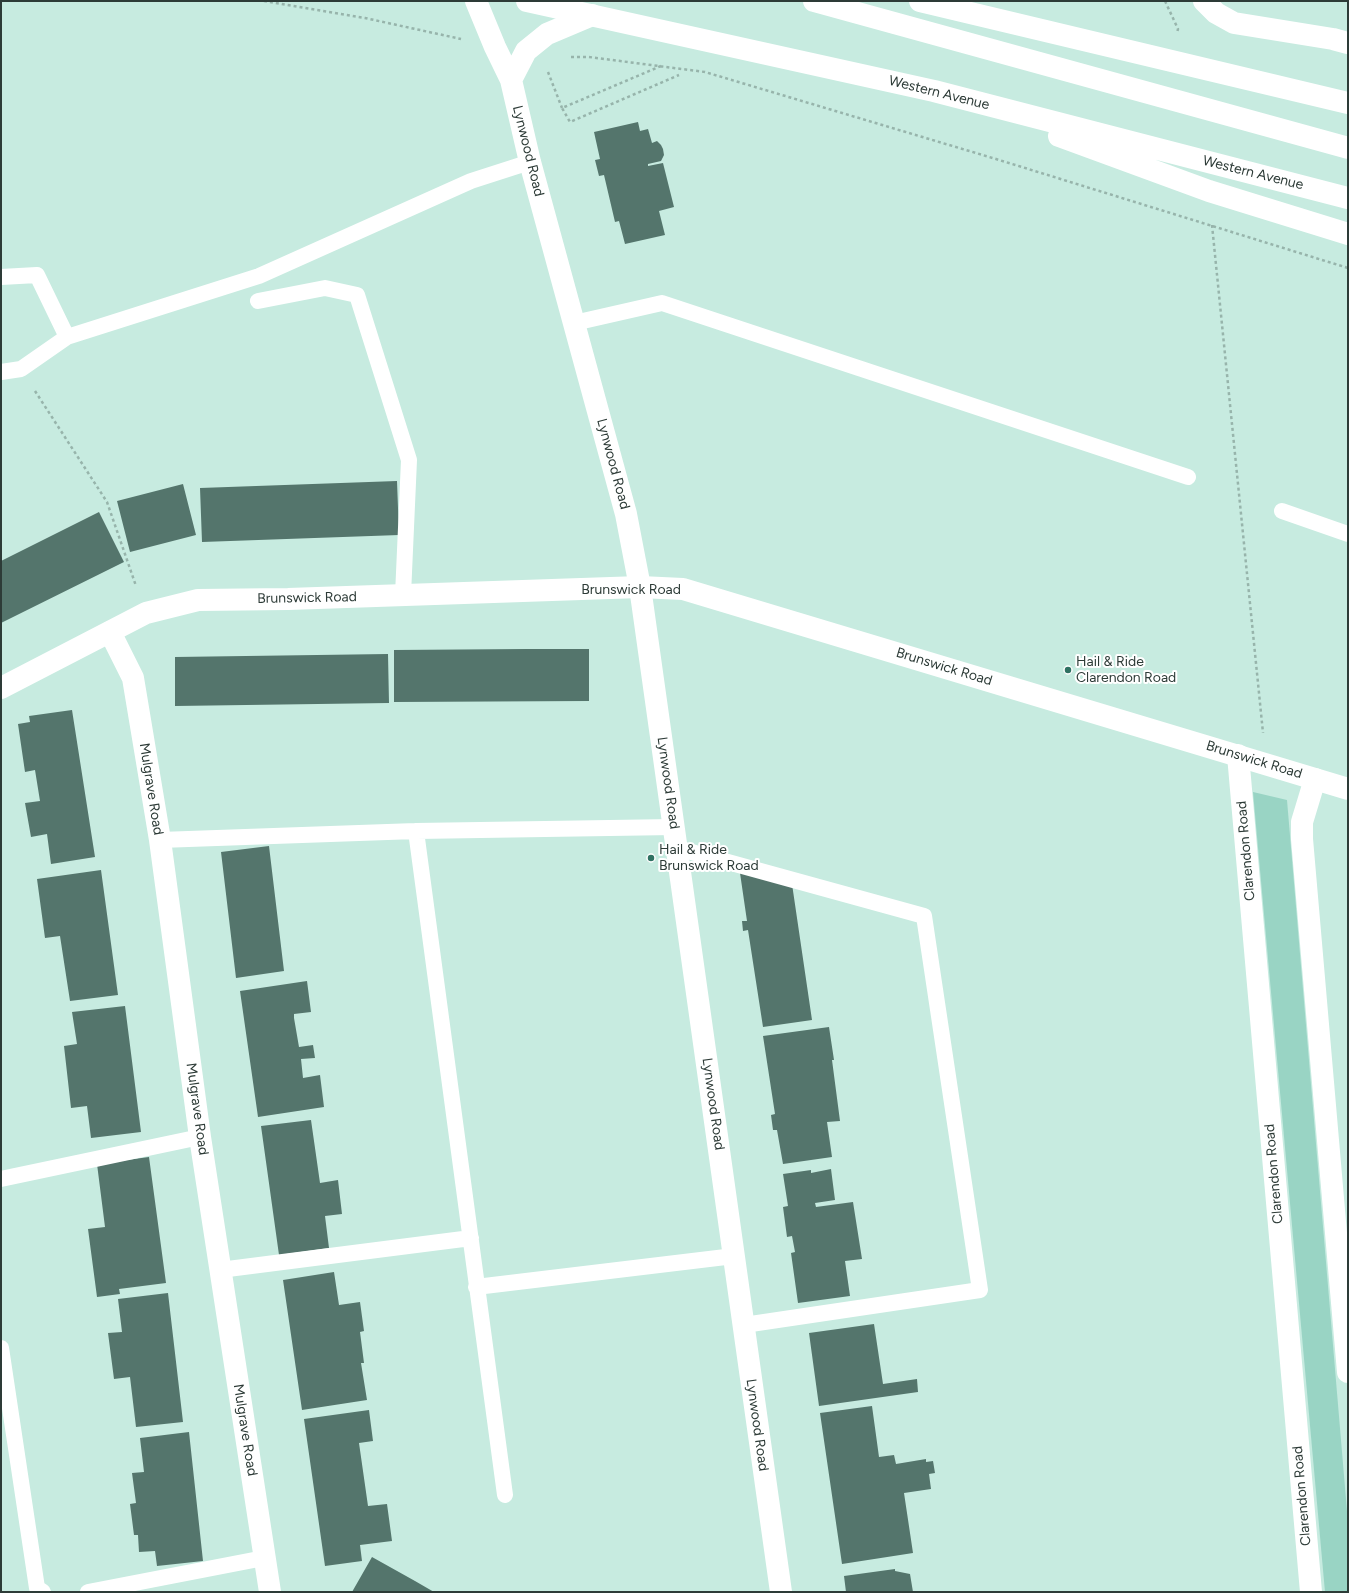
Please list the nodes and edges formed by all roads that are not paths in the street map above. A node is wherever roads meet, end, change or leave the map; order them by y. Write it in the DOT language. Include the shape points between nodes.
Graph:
graph roads {
  1 [pos="476,1"];
  2 [pos="527,1"];
  3 [pos="814,1"];
  4 [pos="920,1"];
  5 [pos="1204,1"];
  6 [pos="592,15"];
  7 [pos="1348,43"];
  8 [pos="511,80"];
  9 [pos="934,91"];
  10 [pos="1348,103"];
  11 [pos="1348,148"];
  12 [pos="530,162"];
  13 [pos="1348,198"];
  14 [pos="1348,234"];
  15 [pos="1,277"];
  16 [pos="258,301"];
  17 [pos="574,323"];
  18 [pos="67,337"];
  19 [pos="1,372"];
  20 [pos="1188,477"];
  21 [pos="1282,511"];
  22 [pos="1348,534"];
  23 [pos="640,587"];
  24 [pos="403,595"];
  25 [pos="110,632"];
  26 [pos="1,688"];
  27 [pos="1238,755"];
  28 [pos="1315,779"];
  29 [pos="1348,789"];
  30 [pos="416,831"];
  31 [pos="675,838"];
  32 [pos="160,840"];
  33 [pos="200,1137"];
  34 [pos="1,1179"];
  35 [pos="471,1238"];
  36 [pos="734,1256"];
  37 [pos="220,1270"];
  38 [pos="476,1286"];
  39 [pos="744,1325"];
  40 [pos="1,1348"];
  41 [pos="1348,1372"];
  42 [pos="505,1495"];
  43 [pos="264,1558"];
  44 [pos="43,1592"];
  45 [pos="88,1592"];
  46 [pos="270,1592"];
  47 [pos="781,1592"];
  48 [pos="1310,1592"];
  1 -- 8 [label="main road, Lynwood Road"];
  2 -- 6 [label="main road, Western Avenue"];
  3 -- 11 [label="main road"];
  4 -- 10 [label="main road"];
  5 -- 7 [label="main road" via="1216,13 1234,23"];
  6 -- 8 [label="main road" via="547,34 526,51"];
  6 -- 9 [label="main road, Western Avenue"];
  8 -- 12 [label="main road, Lynwood Road"];
  9 -- 13 [label="main road, Western Avenue"];
  9 -- 14 [label="main road" via="1209,191"];
  12 -- 17 [label="main road, Lynwood Road"];
  12 -- 18 [label="lane" via="471,181 259,276"];
  15 -- 18 [label="lane" via="37,275"];
  16 -- 24 [label="lane" via="325,288 357,294 409,460"];
  17 -- 20 [label="lane" via="662,303"];
  17 -- 23 [label="main road, Lynwood Road" via="626,514"];
  18 -- 19 [label="lane" via="21,369"];
  21 -- 22 [label="lane"];
  23 -- 24 [label="main road, Brunswick Road"];
  23 -- 27 [label="main road, Brunswick Road" via="683,588"];
  23 -- 31 [label="main road, Lynwood Road"];
  24 -- 25 [label="main road, Brunswick Road" via="198,600 146,613"];
  25 -- 26 [label="main road, Brunswick Road"];
  25 -- 32 [label="main road, Mulgrave Road" via="133,678"];
  27 -- 28 [label="main road, Brunswick Road"];
  27 -- 48 [label="main road, Clarendon Road"];
  28 -- 29 [label="main road, Brunswick Road"];
  28 -- 41 [label="main road" via="1302,822 1302,839"];
  30 -- 31 [label="lane"];
  30 -- 32 [label="lane"];
  30 -- 35 [label="lane"];
  31 -- 36 [label="main road, Lynwood Road"];
  31 -- 39 [label="lane" via="924,916 980,1290"];
  32 -- 33 [label="main road, Mulgrave Road"];
  33 -- 34 [label="lane"];
  33 -- 37 [label="main road, Mulgrave Road"];
  35 -- 37 [label="lane"];
  35 -- 38 [label="lane"];
  36 -- 38 [label="lane"];
  36 -- 39 [label="main road, Lynwood Road"];
  37 -- 43 [label="main road, Mulgrave Road"];
  38 -- 42 [label="lane"];
  39 -- 47 [label="main road, Lynwood Road"];
  40 -- 44 [label="lane" via="37,1588"];
  43 -- 45 [label="lane"];
  43 -- 46 [label="main road, Mulgrave Road"];
}
